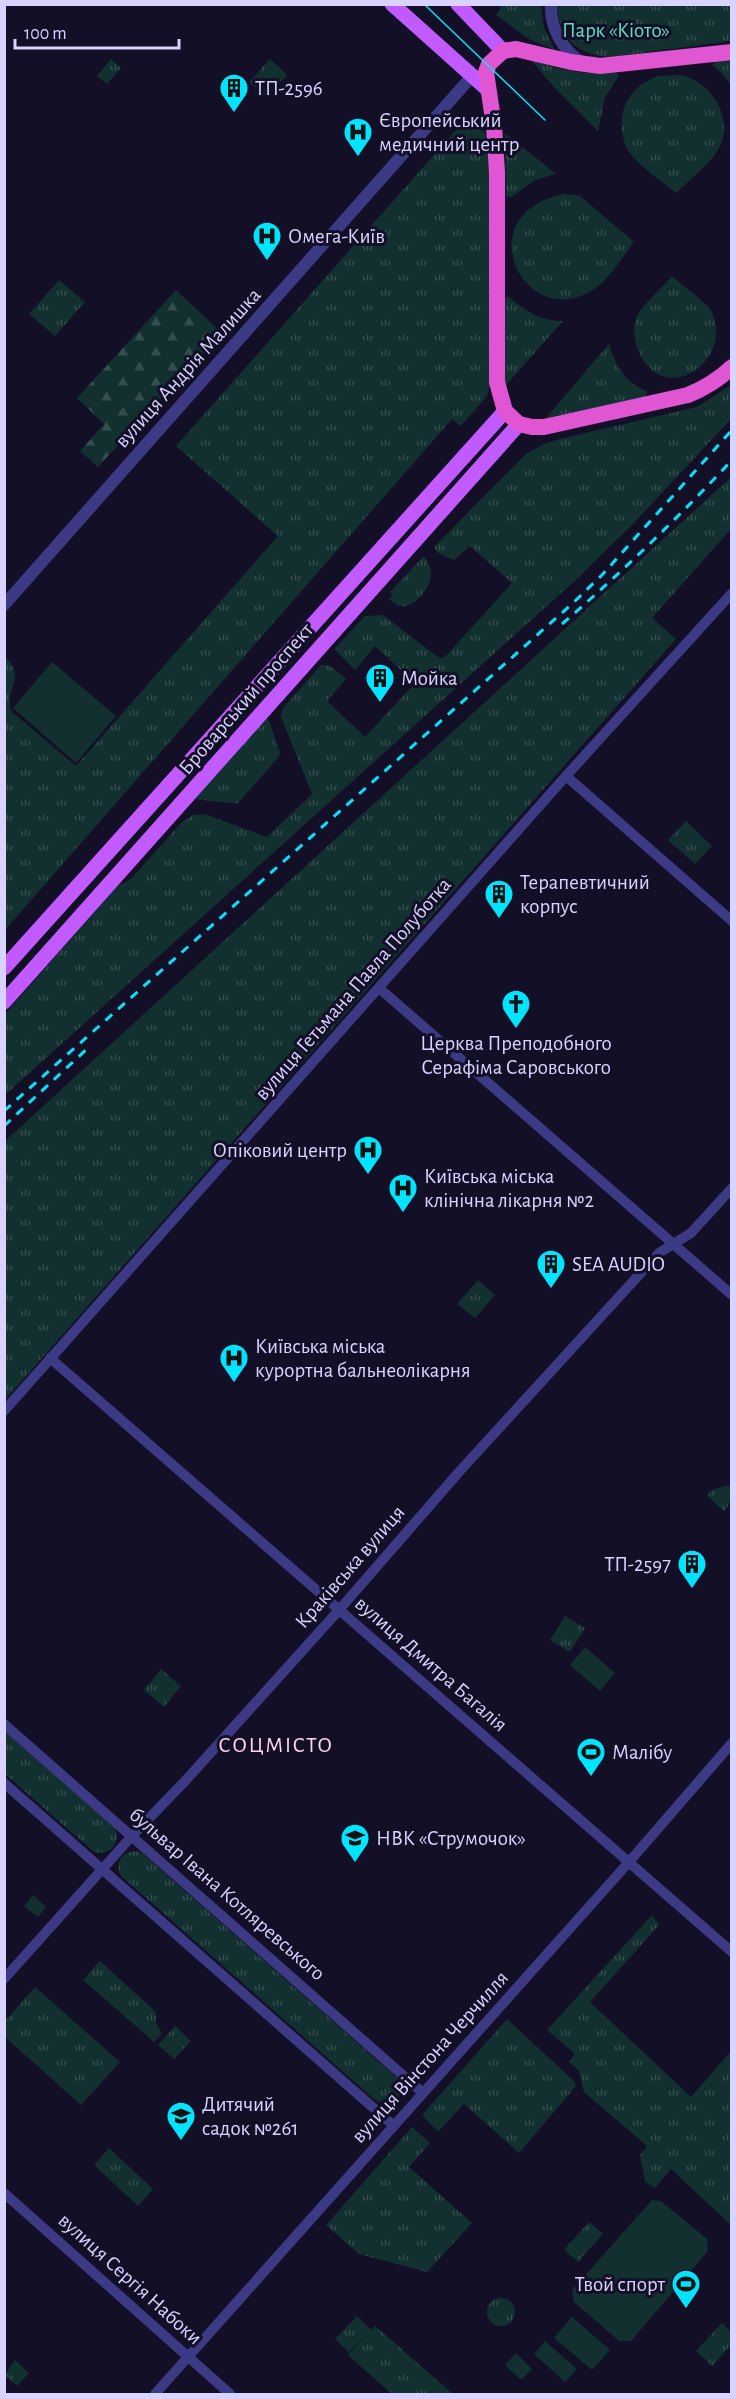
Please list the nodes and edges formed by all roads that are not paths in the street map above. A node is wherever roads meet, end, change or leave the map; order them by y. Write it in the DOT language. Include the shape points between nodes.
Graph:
graph roads {
  1 [pos="392,4"];
  2 [pos="458,4"];
  3 [pos="551,4"];
  4 [pos="503,51"];
  5 [pos="732,51"];
  6 [pos="584,64"];
  7 [pos="472,76"];
  8 [pos="487,89"];
  9 [pos="732,367"];
  10 [pos="505,411"];
  11 [pos="519,424"];
  12 [pos="732,593"];
  13 [pos="4,605"];
  14 [pos="566,776"];
  15 [pos="732,921"];
  16 [pos="4,968"];
  17 [pos="379,988"];
  18 [pos="4,1002"];
  19 [pos="732,1188"];
  20 [pos="674,1245"];
  21 [pos="732,1295"];
  22 [pos="50,1358"];
  23 [pos="4,1411"];
  24 [pos="339,1610"];
  25 [pos="4,1724"];
  26 [pos="732,1743"];
  27 [pos="4,1783"];
  28 [pos="132,1836"];
  29 [pos="629,1862"];
  30 [pos="102,1869"];
  31 [pos="732,1952"];
  32 [pos="4,1979"];
  33 [pos="423,2093"];
  34 [pos="394,2126"];
  35 [pos="4,2193"];
  36 [pos="188,2357"];
  37 [pos="155,2394"];
  38 [pos="230,2394"];
  1 -- 7 [label="main road"];
  2 -- 4 [label="main road"];
  3 -- 6 [label="street" via="553,23 561,41"];
  4 -- 6 [label="highway" via="516,49"];
  4 -- 8 [label="highway" via="489,64"];
  5 -- 6 [label="highway" via="600,66"];
  7 -- 8 [label="main road"];
  7 -- 13 [label="street, вулиця Андрія Малишка"];
  8 -- 10 [label="highway" via="497,172 497,382"];
  9 -- 11 [label="highway" via="704,389 688,394 544,427"];
  10 -- 11 [label="highway"];
  10 -- 16 [label="main road, Броварський проспект"];
  11 -- 18 [label="main road, Броварський проспект"];
  12 -- 14 [label="street, вулиця Гетьмана Павла Полуботка"];
  14 -- 15 [label="street"];
  14 -- 17 [label="street, вулиця Гетьмана Павла Полуботка"];
  17 -- 20 [label="street"];
  17 -- 22 [label="street, вулиця Гетьмана Павла Полуботка"];
  19 -- 20 [label="street, Краківська вулиця" via="691,1233"];
  20 -- 21 [label="street"];
  20 -- 24 [label="street, Краківська вулиця" via="659,1253"];
  22 -- 23 [label="street, вулиця Гетьмана Павла Полуботка"];
  22 -- 24 [label="street, вулиця Дмитра Багалія"];
  24 -- 28 [label="street, Краківська вулиця"];
  24 -- 29 [label="street, вулиця Дмитра Багалія"];
  25 -- 28 [label="street, бульвар Івана Котляревського"];
  26 -- 29 [label="street, вулиця Вінстона Черчилля"];
  27 -- 30 [label="street"];
  28 -- 30 [label="street, Краківська вулиця"];
  28 -- 33 [label="street, бульвар Івана Котляревського"];
  29 -- 31 [label="street, вулиця Дмитра Багалія"];
  29 -- 33 [label="street, вулиця Вінстона Черчилля"];
  30 -- 32 [label="street, Краківська вулиця"];
  30 -- 34 [label="street"];
  33 -- 34 [label="street, вулиця Вінстона Черчилля"];
  34 -- 36 [label="street, вулиця Вінстона Черчилля"];
  35 -- 36 [label="street, вулиця Сергія Набоки"];
  36 -- 37 [label="street, вулиця Вінстона Черчилля"];
  36 -- 38 [label="street, вулиця Сергія Набоки"];
}
